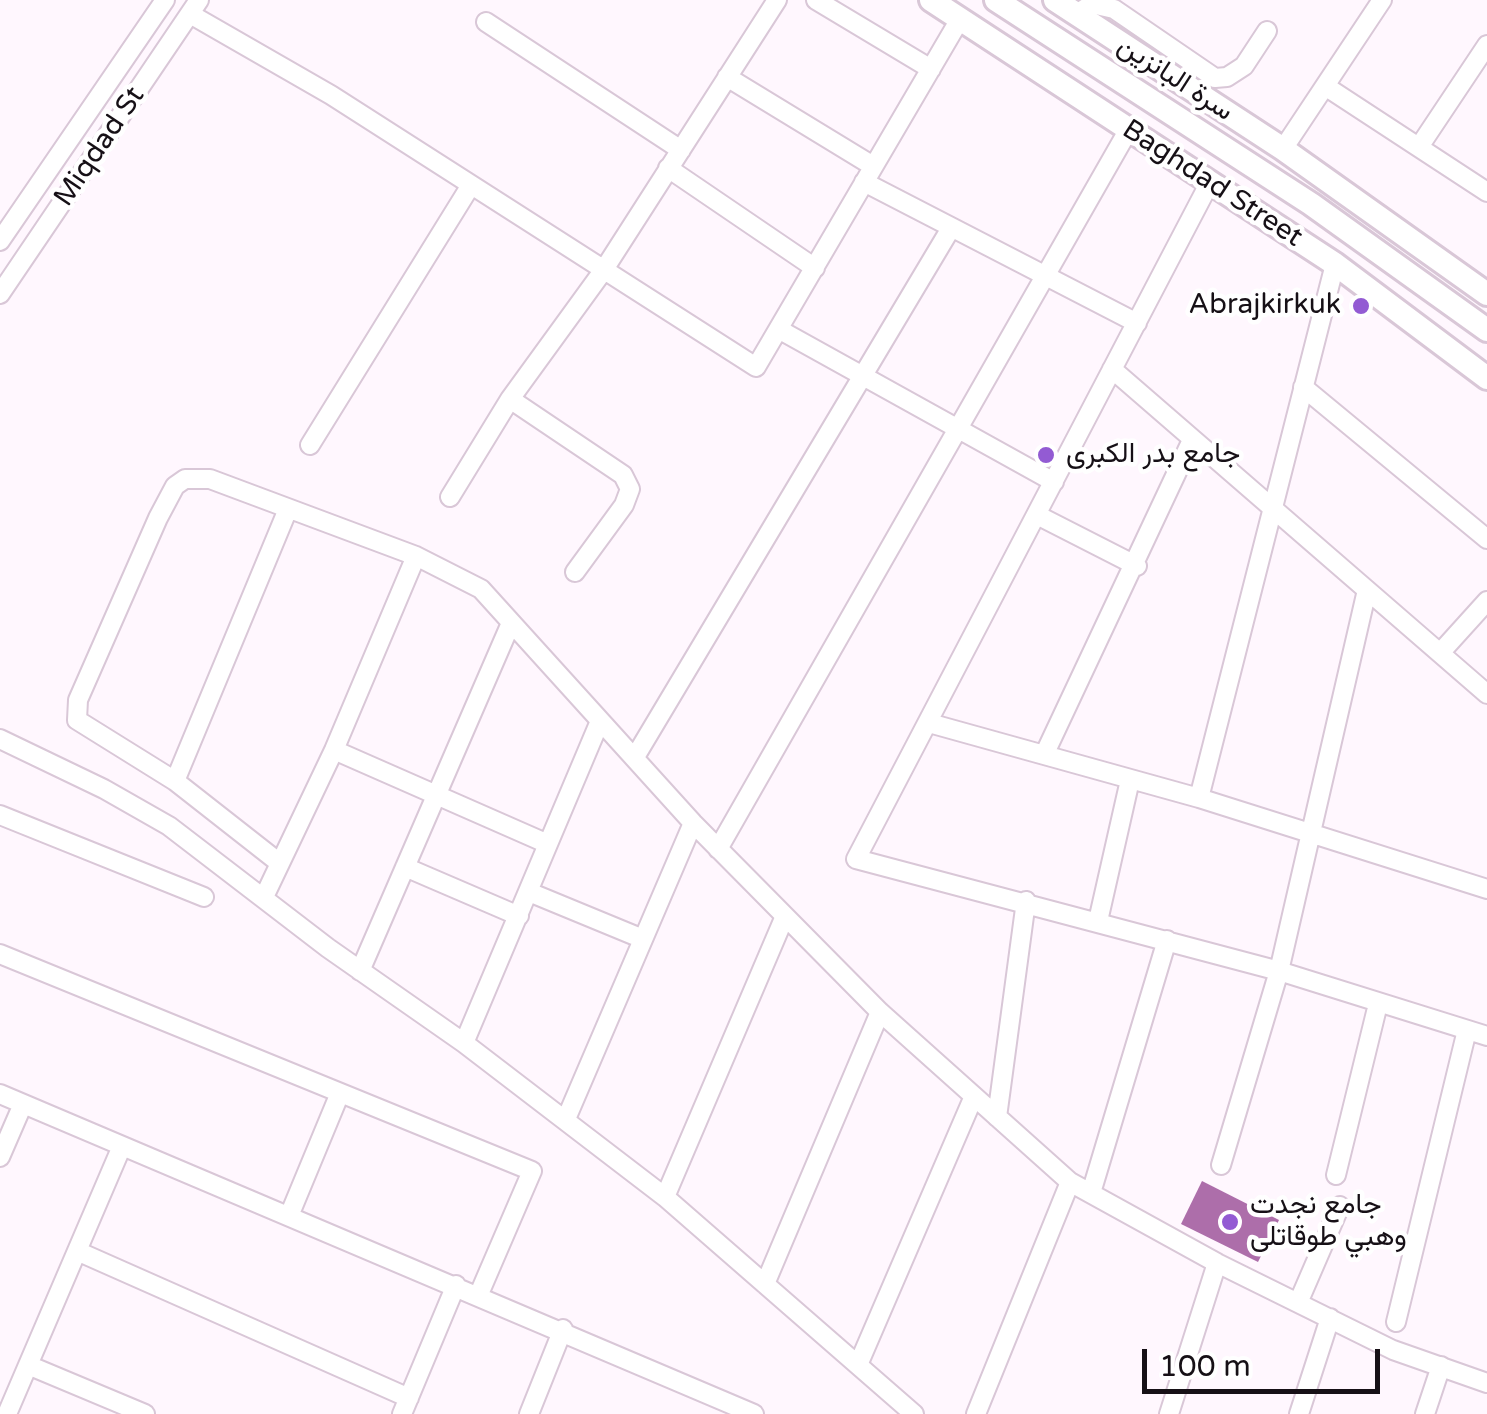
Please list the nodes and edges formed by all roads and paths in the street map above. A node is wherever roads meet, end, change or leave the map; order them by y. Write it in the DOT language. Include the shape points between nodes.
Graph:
graph roads {
  1 [pos="165,0"];
  2 [pos="777,0"];
  3 [pos="816,0"];
  4 [pos="931,0"];
  5 [pos="996,0"];
  6 [pos="1055,0"];
  7 [pos="1382,0"];
  8 [pos="195,7"];
  9 [pos="1078,14"];
  10 [pos="960,19"];
  11 [pos="486,22"];
  12 [pos="1267,30"];
  13 [pos="1487,46"];
  14 [pos="1481,68"];
  15 [pos="931,69"];
  16 [pos="727,77"];
  17 [pos="1325,86"];
  18 [pos="1129,130"];
  19 [pos="1278,146"];
  20 [pos="1419,147"];
  21 [pos="680,150"];
  22 [pos="668,168"];
  23 [pos="869,174"];
  24 [pos="1325,179"];
  25 [pos="1210,182"];
  26 [pos="471,186"];
  27 [pos="1487,192"];
  28 [pos="1311,204"];
  29 [pos="951,228"];
  30 [pos="0,241"];
  31 [pos="1335,264"];
  32 [pos="815,268"];
  33 [pos="603,270"];
  34 [pos="1044,278"];
  35 [pos="0,294"];
  36 [pos="1487,294"];
  37 [pos="1137,323"];
  38 [pos="780,330"];
  39 [pos="1487,330"];
  40 [pos="1112,370"];
  41 [pos="863,377"];
  42 [pos="1487,378"];
  43 [pos="1303,387"];
  44 [pos="510,399"];
  45 [pos="959,429"];
  46 [pos="1192,440"];
  47 [pos="310,445"];
  48 [pos="1054,482"];
  49 [pos="450,497"];
  50 [pos="288,508"];
  51 [pos="1270,510"];
  52 [pos="1037,515"];
  53 [pos="1487,539"];
  54 [pos="416,556"];
  55 [pos="1137,566"];
  56 [pos="575,572"];
  57 [pos="1368,590"];
  58 [pos="1487,600"];
  59 [pos="511,622"];
  60 [pos="1440,653"];
  61 [pos="1487,694"];
  62 [pos="600,721"];
  63 [pos="929,723"];
  64 [pos="0,739"];
  65 [pos="334,750"];
  66 [pos="1045,752"];
  67 [pos="635,757"];
  68 [pos="1130,780"];
  69 [pos="175,781"];
  70 [pos="436,796"];
  71 [pos="1199,798"];
  72 [pos="0,814"];
  73 [pos="693,824"];
  74 [pos="1309,832"];
  75 [pos="548,844"];
  76 [pos="718,849"];
  77 [pos="278,861"];
  78 [pos="406,867"];
  79 [pos="1487,889"];
  80 [pos="530,892"];
  81 [pos="204,897"];
  82 [pos="264,897"];
  83 [pos="1026,901"];
  84 [pos="519,916"];
  85 [pos="785,916"];
  86 [pos="1098,922"];
  87 [pos="644,939"];
  88 [pos="1168,940"];
  89 [pos="0,954"];
  90 [pos="1279,971"];
  91 [pos="360,972"];
  92 [pos="1378,1004"];
  93 [pos="880,1012"];
  94 [pos="1468,1030"];
  95 [pos="1487,1036"];
  96 [pos="464,1042"];
  97 [pos="340,1092"];
  98 [pos="0,1094"];
  99 [pos="974,1096"];
  100 [pos="22,1104"];
  101 [pos="997,1117"];
  102 [pos="566,1119"];
  103 [pos="122,1146"];
  104 [pos="0,1157"];
  105 [pos="1221,1164"];
  106 [pos="1336,1174"];
  107 [pos="1070,1182"];
  108 [pos="1091,1193"];
  109 [pos="665,1197"];
  110 [pos="1340,1206"];
  111 [pos="289,1216"];
  112 [pos="77,1251"];
  113 [pos="1217,1263"];
  114 [pos="765,1284"];
  115 [pos="456,1285"];
  116 [pos="479,1294"];
  117 [pos="1298,1302"];
  118 [pos="1330,1318"];
  119 [pos="1396,1322"];
  120 [pos="563,1330"];
  121 [pos="28,1365"];
  122 [pos="858,1366"];
  123 [pos="1441,1366"];
  124 [pos="1487,1382"];
  125 [pos="405,1406"];
  126 [pos="8,1414"];
  127 [pos="145,1414"];
  128 [pos="529,1414"];
  129 [pos="754,1414"];
  130 [pos="913,1414"];
  131 [pos="976,1414"];
  132 [pos="1169,1414"];
  133 [pos="1299,1414"];
  134 [pos="1425,1414"];
  1 -- 30 [label="street, Miqdad St"];
  2 -- 16 [label="street"];
  3 -- 15 [label="street"];
  4 -- 10 [label="main road, Baghdad Street"];
  5 -- 28 [label="main road, Baghdad Street"];
  6 -- 9 [label="main road, سرة البانزين"];
  7 -- 17 [label="street"];
  8 -- 26 [label="street"];
  8 -- 35 [label="street, Miqdad St"];
  9 -- 12 [label="street, سرة البانزين" via="1092,4 1114,9 1215,78 1244,66"];
  9 -- 19 [label="main road, سرة البانزين"];
  10 -- 15 [label="street"];
  10 -- 18 [label="main road, Baghdad Street"];
  11 -- 21 [label="street"];
  13 -- 14 [label="street"];
  14 -- 20 [label="street"];
  15 -- 23 [label="street"];
  16 -- 21 [label="street"];
  16 -- 23 [label="street"];
  17 -- 19 [label="street"];
  17 -- 20 [label="street"];
  18 -- 25 [label="main road, Baghdad Street"];
  18 -- 34 [label="street"];
  19 -- 24 [label="main road, سرة البانزين"];
  20 -- 27 [label="street"];
  21 -- 22 [label="street"];
  22 -- 32 [label="street"];
  22 -- 33 [label="street"];
  23 -- 29 [label="street"];
  23 -- 32 [label="street"];
  24 -- 28 [label="main road"];
  24 -- 36 [label="main road, سرة البانزين"];
  25 -- 31 [label="main road, Baghdad Street"];
  25 -- 37 [label="street"];
  26 -- 33 [label="street"];
  26 -- 47 [label="street"];
  28 -- 39 [label="main road, Baghdad Street"];
  29 -- 34 [label="street"];
  29 -- 41 [label="street"];
  31 -- 42 [label="main road, Baghdad Street"];
  31 -- 43 [label="street"];
  32 -- 38 [label="street"];
  33 -- 38 [label="street" via="756,368"];
  33 -- 44 [label="street"];
  34 -- 37 [label="street"];
  34 -- 45 [label="street"];
  37 -- 40 [label="street"];
  38 -- 41 [label="street"];
  40 -- 46 [label="street"];
  40 -- 48 [label="street"];
  41 -- 45 [label="street"];
  41 -- 67 [label="street"];
  43 -- 51 [label="street"];
  43 -- 53 [label="street"];
  44 -- 49 [label="street"];
  44 -- 56 [label="street" via="623,476 630,489"];
  45 -- 48 [label="street"];
  45 -- 76 [label="street"];
  46 -- 51 [label="street"];
  46 -- 55 [label="street"];
  48 -- 52 [label="street"];
  50 -- 54 [label="street"];
  50 -- 69 [label="street"];
  50 -- 69 [label="street" via="210,479 175,486 78,700 80,727"];
  51 -- 57 [label="street"];
  51 -- 71 [label="street"];
  52 -- 55 [label="street"];
  52 -- 63 [label="street"];
  54 -- 59 [label="street" via="482,590"];
  54 -- 65 [label="street"];
  55 -- 66 [label="street"];
  57 -- 60 [label="street"];
  57 -- 74 [label="street"];
  58 -- 60 [label="street"];
  59 -- 62 [label="street"];
  59 -- 70 [label="street"];
  60 -- 61 [label="street"];
  62 -- 67 [label="street"];
  62 -- 75 [label="street"];
  63 -- 66 [label="street"];
  63 -- 83 [label="street" via="856,859"];
  64 -- 82 [label="street" via="169,826"];
  65 -- 70 [label="street"];
  65 -- 77 [label="street"];
  66 -- 68 [label="street"];
  67 -- 73 [label="street"];
  68 -- 71 [label="street"];
  68 -- 86 [label="street"];
  69 -- 77 [label="street"];
  70 -- 75 [label="street"];
  70 -- 78 [label="street"];
  71 -- 74 [label="street"];
  72 -- 81 [label="street"];
  73 -- 76 [label="street"];
  73 -- 87 [label="street"];
  74 -- 79 [label="street"];
  74 -- 90 [label="street"];
  75 -- 80 [label="street"];
  76 -- 85 [label="street"];
  77 -- 82 [label="street"];
  78 -- 84 [label="street"];
  78 -- 91 [label="street"];
  80 -- 84 [label="street"];
  80 -- 87 [label="street"];
  82 -- 91 [label="street"];
  83 -- 86 [label="street"];
  83 -- 101 [label="street"];
  84 -- 96 [label="street"];
  85 -- 93 [label="street"];
  85 -- 109 [label="street"];
  86 -- 88 [label="street"];
  87 -- 102 [label="street"];
  88 -- 90 [label="street"];
  88 -- 108 [label="street"];
  89 -- 97 [label="street"];
  90 -- 92 [label="street"];
  90 -- 105 [label="street"];
  91 -- 96 [label="street"];
  92 -- 94 [label="street"];
  92 -- 106 [label="street"];
  93 -- 99 [label="street"];
  93 -- 114 [label="street"];
  94 -- 95 [label="street"];
  94 -- 119 [label="street"];
  96 -- 102 [label="street"];
  97 -- 111 [label="street"];
  97 -- 116 [label="street" via="532,1171"];
  98 -- 100 [label="street"];
  99 -- 101 [label="street"];
  99 -- 122 [label="street"];
  100 -- 103 [label="street"];
  100 -- 104 [label="street"];
  101 -- 107 [label="street"];
  102 -- 109 [label="street"];
  103 -- 111 [label="street"];
  103 -- 112 [label="street"];
  107 -- 108 [label="street"];
  107 -- 131 [label="street"];
  108 -- 113 [label="street"];
  109 -- 114 [label="street"];
  110 -- 117 [label="street"];
  111 -- 115 [label="street"];
  112 -- 121 [label="street"];
  112 -- 125 [label="street"];
  113 -- 117 [label="street"];
  113 -- 132 [label="street"];
  114 -- 122 [label="street"];
  115 -- 116 [label="street"];
  115 -- 125 [label="street"];
  116 -- 120 [label="street"];
  117 -- 118 [label="street"];
  118 -- 123 [label="street"];
  118 -- 133 [label="street"];
  120 -- 128 [label="street"];
  120 -- 129 [label="street"];
  121 -- 126 [label="street"];
  121 -- 127 [label="street"];
  122 -- 130 [label="street"];
  123 -- 124 [label="street"];
  123 -- 134 [label="street"];
}
